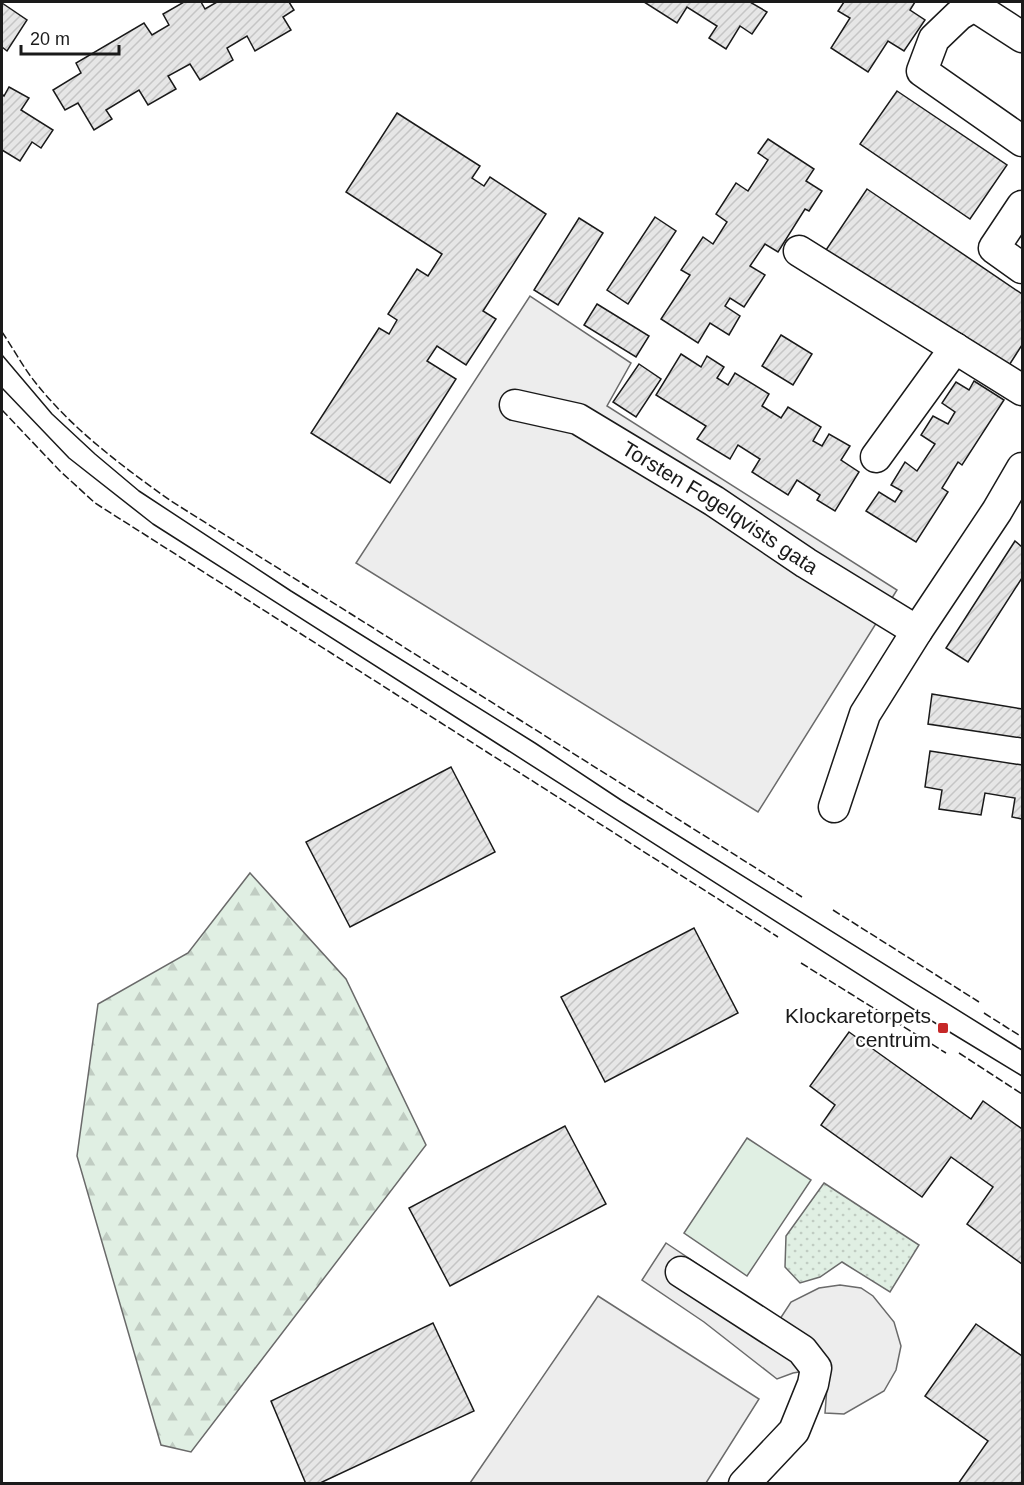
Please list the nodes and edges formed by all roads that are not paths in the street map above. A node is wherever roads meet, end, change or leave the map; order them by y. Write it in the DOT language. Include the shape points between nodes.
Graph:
graph roads {
  1 [pos="1023,37"];
  2 [pos="1023,141"];
  3 [pos="1023,206"];
  4 [pos="799,251"];
  5 [pos="1023,268"];
  6 [pos="955,348"];
  7 [pos="1023,390"];
  8 [pos="515,405"];
  9 [pos="876,457"];
  10 [pos="1023,468"];
  11 [pos="917,631"];
  12 [pos="834,807"];
  13 [pos="681,1272"];
  14 [pos="744,1484"];
  1 -- 2 [label="street" via="974,6 934,39 922,71"];
  3 -- 5 [label="street" via="994,248"];
  4 -- 6 [label="street"];
  6 -- 7 [label="street"];
  6 -- 9 [label="street"];
  8 -- 11 [label="street, Torsten Fogelqvists gata" via="578,419"];
  10 -- 11 [label="street"];
  11 -- 12 [label="street" via="865,714"];
  13 -- 14 [label="street" via="802,1350 816,1368 794,1431"];
}
